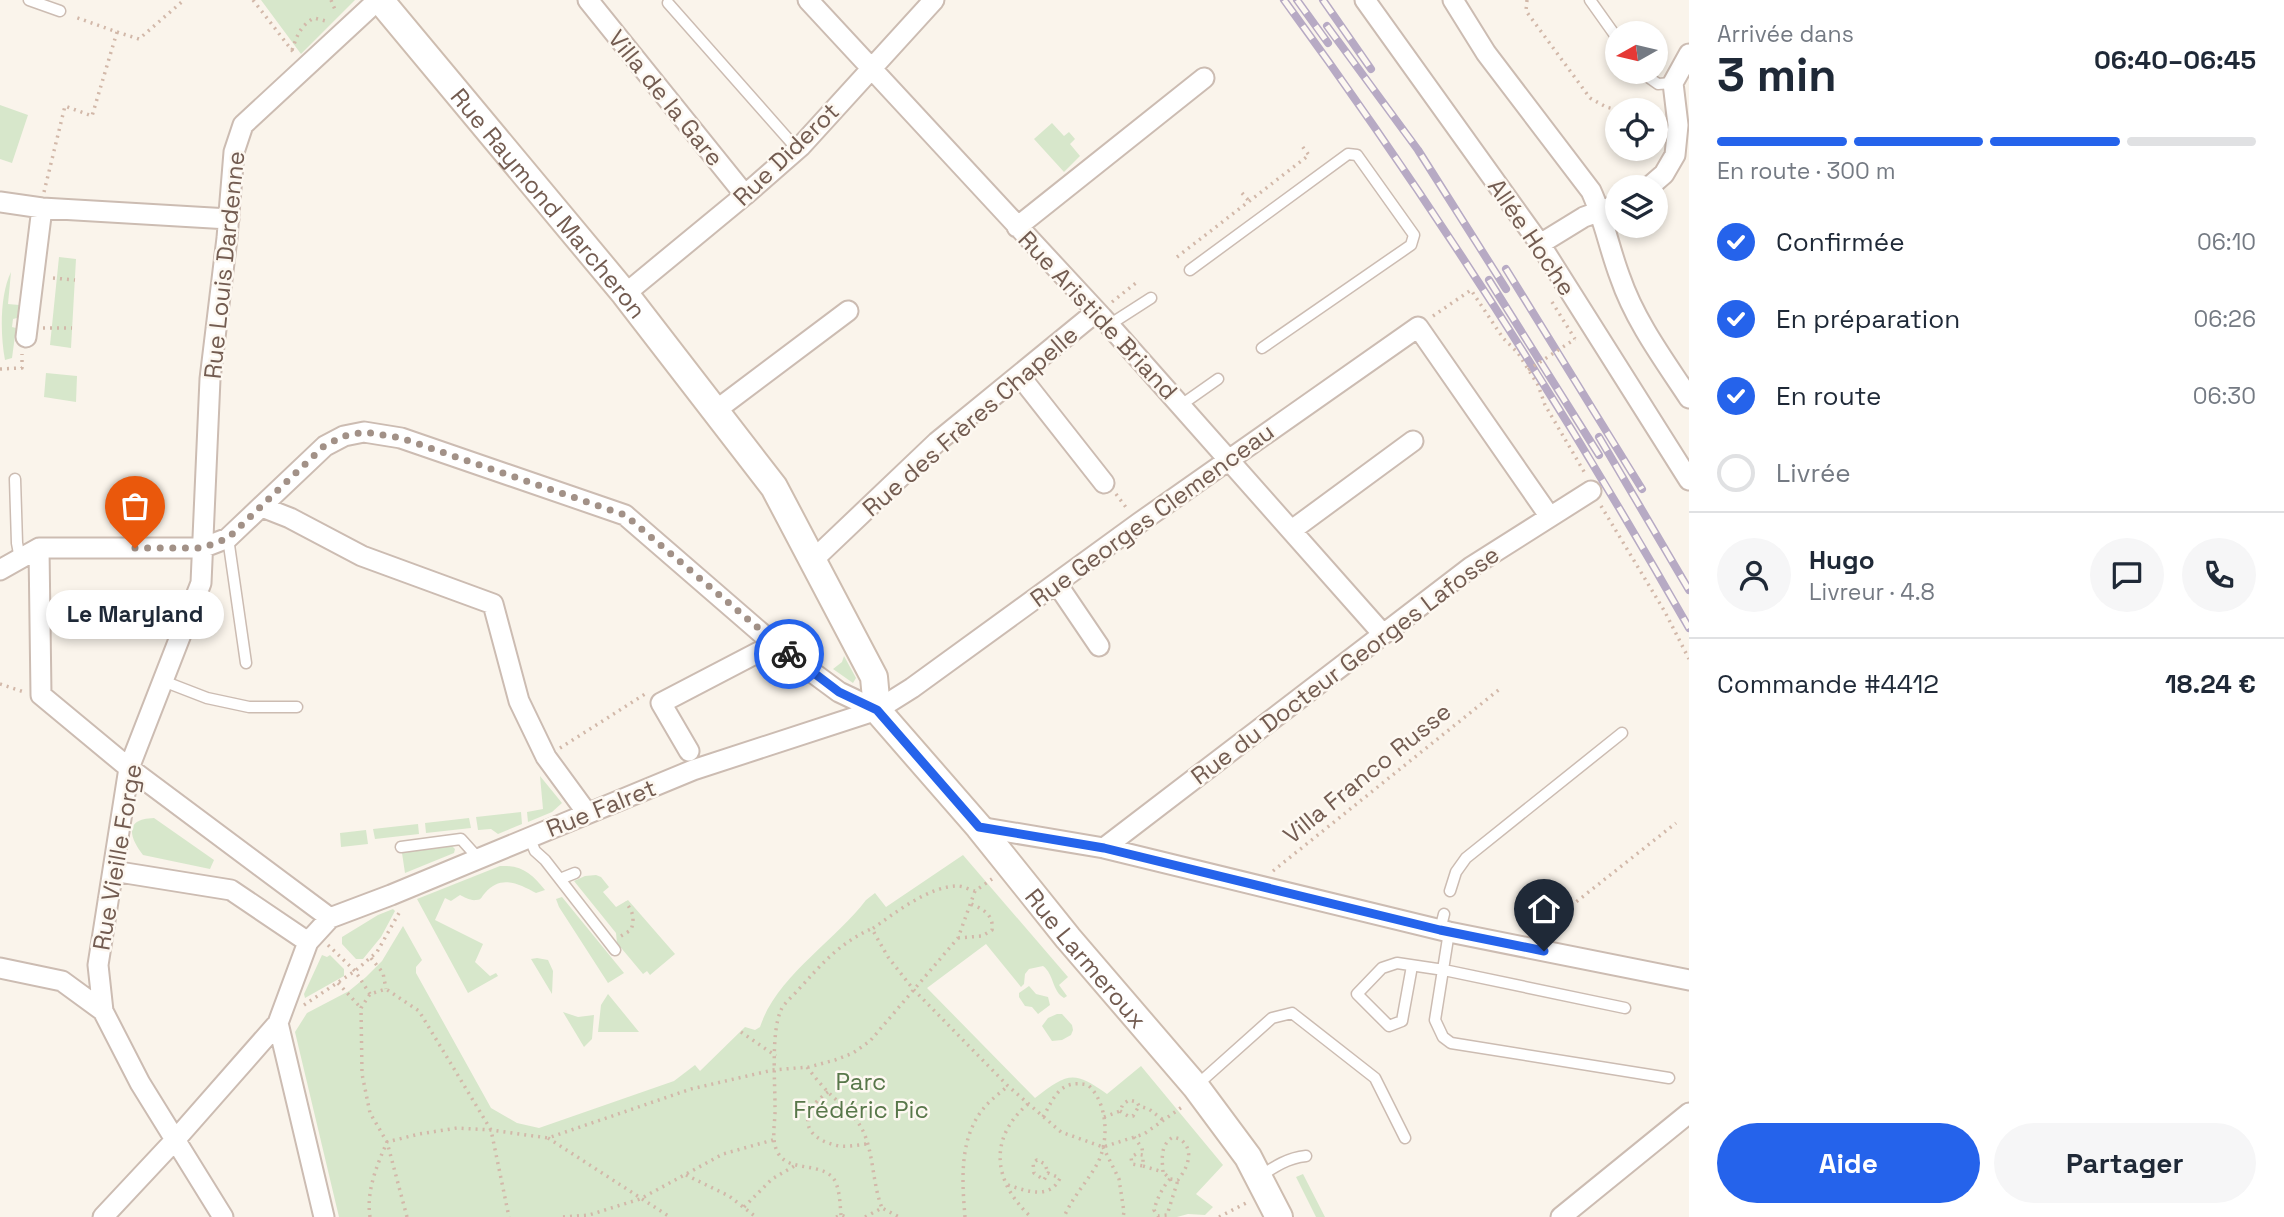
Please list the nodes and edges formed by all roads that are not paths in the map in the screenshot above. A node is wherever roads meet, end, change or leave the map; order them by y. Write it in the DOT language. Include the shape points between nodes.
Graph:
graph roads {
  1 [pos="29,0"];
  2 [pos="379,0"];
  3 [pos="588,0"];
  4 [pos="808,0"];
  5 [pos="934,0"];
  6 [pos="1365,0"];
  7 [pos="1452,0"];
  8 [pos="1590,0"];
  9 [pos="668,3"];
  10 [pos="60,11"];
  11 [pos="1605,21"];
  12 [pos="1689,54"];
  13 [pos="871,67"];
  14 [pos="1203,78"];
  15 [pos="1668,83"];
  16 [pos="1674,83"];
  17 [pos="1684,128"];
  18 [pos="797,149"];
  19 [pos="1663,175"];
  20 [pos="745,195"];
  21 [pos="0,202"];
  22 [pos="1605,204"];
  23 [pos="42,208"];
  24 [pos="1605,209"];
  25 [pos="229,219"];
  26 [pos="1017,227"];
  27 [pos="1614,238"];
  28 [pos="1540,244"];
  29 [pos="1190,270"];
  30 [pos="625,294"];
  31 [pos="1151,298"];
  32 [pos="848,311"];
  33 [pos="1104,314"];
  34 [pos="25,340"];
  35 [pos="1262,348"];
  36 [pos="1019,375"];
  37 [pos="1218,379"];
  38 [pos="1689,398"];
  39 [pos="1181,405"];
  40 [pos="715,411"];
  41 [pos="1413,441"];
  42 [pos="1230,459"];
  43 [pos="15,479"];
  44 [pos="1689,480"];
  45 [pos="1104,483"];
  46 [pos="1591,491"];
  47 [pos="262,507"];
  48 [pos="1550,517"];
  49 [pos="1292,530"];
  50 [pos="228,538"];
  51 [pos="39,548"];
  52 [pos="202,548"];
  53 [pos="20,559"];
  54 [pos="813,559"];
  55 [pos="0,570"];
  56 [pos="1057,584"];
  57 [pos="1382,633"];
  58 [pos="774,643"];
  59 [pos="1100,646"];
  60 [pos="246,663"];
  61 [pos="163,681"];
  62 [pos="298,707"];
  63 [pos="877,710"];
  64 [pos="1622,733"];
  65 [pos="690,751"];
  66 [pos="129,768"];
  67 [pos="587,813"];
  68 [pos="979,827"];
  69 [pos="529,838"];
  70 [pos="401,847"];
  71 [pos="1104,848"];
  72 [pos="479,859"];
  73 [pos="113,871"];
  74 [pos="575,873"];
  75 [pos="560,878"];
  76 [pos="1450,891"];
  77 [pos="330,918"];
  78 [pos="1444,925"];
  79 [pos="312,938"];
  80 [pos="615,950"];
  81 [pos="1412,966"];
  82 [pos="0,968"];
  83 [pos="1444,970"];
  84 [pos="1689,980"];
  85 [pos="1625,1008"];
  86 [pos="103,1011"];
  87 [pos="278,1023"];
  88 [pos="1669,1078"];
  89 [pos="1196,1087"];
  90 [pos="1689,1113"];
  91 [pos="1405,1138"];
  92 [pos="176,1139"];
  93 [pos="1306,1156"];
  94 [pos="1259,1178"];
  95 [pos="103,1217"];
  96 [pos="223,1217"];
  97 [pos="324,1217"];
  98 [pos="1279,1217"];
  99 [pos="1562,1217"];
  1 -- 10 [label="lane"];
  2 -- 25 [label="street, Rue Louis Dardenne" via="243,125 234,152"];
  2 -- 30 [label="main road, Rue Raymond Marcheron"];
  3 -- 20 [label="street, Villa de la Gare"];
  4 -- 13 [label="street, Rue Aristide Briand"];
  5 -- 13 [label="street, Rue Diderot"];
  6 -- 28 [label="street, Allée Hoche"];
  7 -- 22 [label="street" via="1486,53"];
  8 -- 11 [label="lane"];
  9 -- 18 [label="lane"];
  12 -- 16 [label="street"];
  13 -- 18 [label="street, Rue Diderot"];
  13 -- 26 [label="street, Rue Aristide Briand"];
  14 -- 26 [label="street"];
  15 -- 16 [label="lane"];
  16 -- 17 [label="street"];
  17 -- 19 [label="street"];
  18 -- 20 [label="street, Rue Diderot"];
  20 -- 30 [label="street, Rue Diderot"];
  21 -- 23 [label="street"];
  23 -- 25 [label="street"];
  23 -- 34 [label="street"];
  24 -- 28 [label="street"];
  25 -- 52 [label="street, Rue Louis Dardenne" via="210,379"];
  26 -- 33 [label="street, Rue Aristide Briand"];
  27 -- 38 [label="street" via="1620,279 1650,339"];
  28 -- 44 [label="street, Allée Hoche"];
  29 -- 35 [label="lane" via="1348,154 1357,155 1414,234 1411,245"];
  30 -- 40 [label="main road, Rue Raymond Marcheron"];
  31 -- 33 [label="lane"];
  32 -- 40 [label="street"];
  33 -- 36 [label="street, Rue des Frères Chapelle"];
  33 -- 39 [label="street, Rue Aristide Briand"];
  36 -- 45 [label="street"];
  36 -- 54 [label="street, Rue des Frères Chapelle" via="937,442"];
  37 -- 39 [label="lane"];
  39 -- 42 [label="street, Rue Aristide Briand"];
  40 -- 54 [label="main road, Rue Raymond Marcheron" via="774,487"];
  41 -- 49 [label="street"];
  42 -- 48 [label="street, Rue Georges Clemenceau" via="1420,332"];
  42 -- 49 [label="street, Rue Aristide Briand"];
  42 -- 56 [label="street, Rue Georges Clemenceau"];
  43 -- 53 [label="lane"];
  46 -- 48 [label="street, Rue du Docteur Georges Lafosse"];
  47 -- 50 [label="street"];
  47 -- 58 [label="street" via="324,446 344,436 364,432 401,438 625,515"];
  47 -- 67 [label="street" via="362,556 493,604 519,701 546,757"];
  48 -- 57 [label="street, Rue du Docteur Georges Lafosse" via="1471,567"];
  49 -- 57 [label="street, Rue Aristide Briand"];
  50 -- 52 [label="street"];
  50 -- 60 [label="lane"];
  51 -- 52 [label="street"];
  51 -- 53 [label="street"];
  51 -- 66 [label="street" via="41,695"];
  52 -- 61 [label="street, Rue Vieille Forge" via="201,583"];
  53 -- 55 [label="street"];
  54 -- 63 [label="main road, Rue Raymond Marcheron" via="874,677"];
  56 -- 59 [label="street"];
  56 -- 63 [label="street, Rue Georges Clemenceau"];
  57 -- 71 [label="street, Rue du Docteur Georges Lafosse"];
  58 -- 63 [label="street" via="839,692"];
  58 -- 65 [label="street" via="661,703"];
  61 -- 62 [label="lane" via="207,698 249,706"];
  61 -- 66 [label="street, Rue Vieille Forge"];
  63 -- 67 [label="street, Rue Falret" via="693,770"];
  63 -- 68 [label="main road, Rue Larmeroux"];
  64 -- 76 [label="lane" via="1466,858"];
  66 -- 73 [label="street, Rue Vieille Forge"];
  66 -- 77 [label="street"];
  67 -- 69 [label="street, Rue Falret"];
  68 -- 71 [label="street"];
  68 -- 89 [label="main road, Rue Larmeroux"];
  69 -- 72 [label="street, Rue Falret"];
  69 -- 75 [label="lane"];
  70 -- 72 [label="lane" via="461,839"];
  71 -- 78 [label="street" via="1255,886"];
  72 -- 77 [label="street, Rue Falret"];
  73 -- 79 [label="street" via="231,890"];
  73 -- 86 [label="street, Rue Vieille Forge" via="98,965"];
  74 -- 75 [label="lane"];
  75 -- 80 [label="lane"];
  77 -- 79 [label="street"];
  78 -- 83 [label="lane"];
  78 -- 84 [label="street" via="1520,947"];
  79 -- 87 [label="street"];
  81 -- 81 [label="lane" via="1402,1021 1389,1026 1357,994 1382,968 1397,963"];
  81 -- 83 [label="lane"];
  82 -- 86 [label="street" via="62,981"];
  83 -- 85 [label="lane"];
  83 -- 88 [label="lane" via="1435,1020 1451,1043"];
  86 -- 92 [label="street" via="140,1083"];
  87 -- 92 [label="street"];
  87 -- 97 [label="street"];
  89 -- 91 [label="lane" via="1272,1018 1292,1013 1375,1078"];
  89 -- 94 [label="main road, Rue Larmeroux"];
  90 -- 99 [label="street"];
  92 -- 95 [label="street"];
  92 -- 96 [label="street"];
  93 -- 94 [label="lane" via="1279,1164"];
  94 -- 98 [label="main road, Rue Larmeroux"];
}
